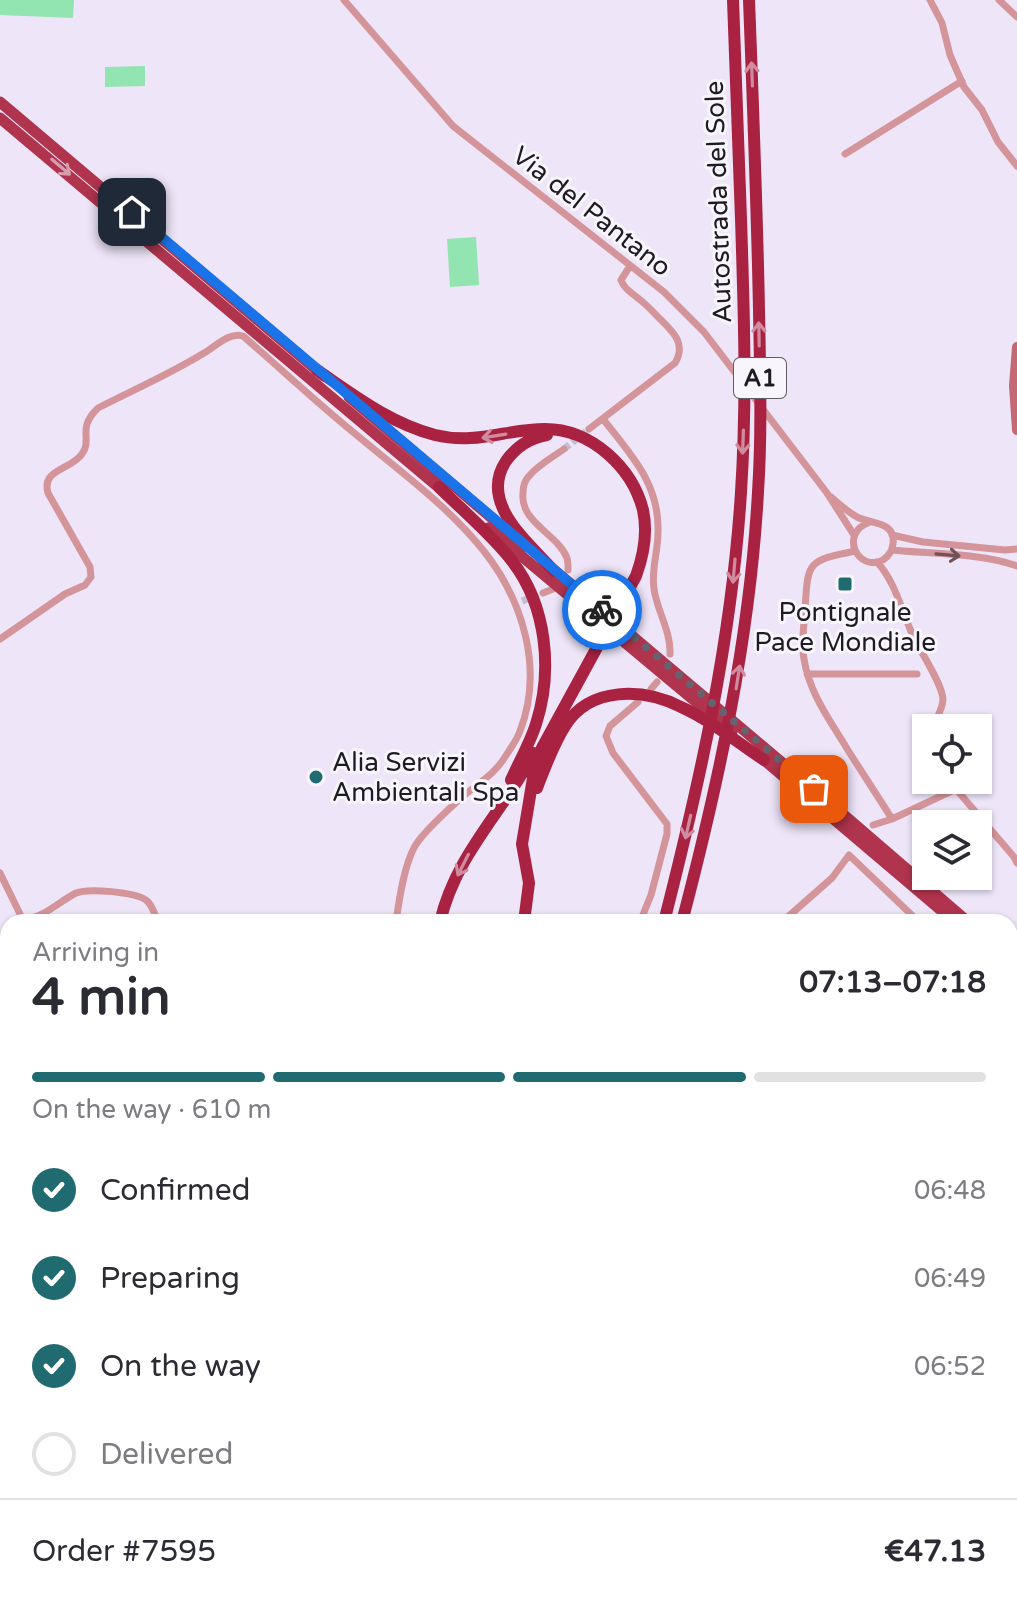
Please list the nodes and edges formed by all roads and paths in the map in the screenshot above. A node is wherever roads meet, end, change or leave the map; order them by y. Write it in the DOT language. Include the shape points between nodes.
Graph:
graph roads {
  1 [pos="344,0"];
  2 [pos="733,0"];
  3 [pos="749,0"];
  4 [pos="930,0"];
  5 [pos="999,0"];
  6 [pos="1017,17"];
  7 [pos="962,81"];
  8 [pos="0,102"];
  9 [pos="0,118"];
  10 [pos="845,154"];
  11 [pos="1017,166"];
  12 [pos="630,266"];
  13 [pos="1017,347"];
  14 [pos="317,370"];
  15 [pos="603,419"];
  16 [pos="589,429"];
  17 [pos="1017,430"];
  18 [pos="564,449"];
  19 [pos="439,487"];
  20 [pos="827,493"];
  21 [pos="870,522"];
  22 [pos="854,535"];
  23 [pos="892,535"];
  24 [pos="1017,549"];
  25 [pos="892,550"];
  26 [pos="855,551"];
  27 [pos="877,562"];
  28 [pos="1017,566"];
  29 [pos="561,570"];
  30 [pos="553,589"];
  31 [pos="543,593"];
  32 [pos="0,639"];
  33 [pos="670,654"];
  34 [pos="807,674"];
  35 [pos="917,674"];
  36 [pos="638,702"];
  37 [pos="939,714"];
  38 [pos="766,755"];
  39 [pos="945,794"];
  40 [pos="960,794"];
  41 [pos="495,813"];
  42 [pos="527,813"];
  43 [pos="892,819"];
  44 [pos="873,825"];
  45 [pos="1016,858"];
  46 [pos="0,873"];
  47 [pos="922,893"];
  48 [pos="20,914"];
  49 [pos="41,914"];
  50 [pos="154,914"];
  51 [pos="398,914"];
  52 [pos="443,914"];
  53 [pos="525,914"];
  54 [pos="643,914"];
  55 [pos="666,914"];
  56 [pos="684,914"];
  57 [pos="795,914"];
  58 [pos="911,914"];
  59 [pos="938,914"];
  60 [pos="946,914"];
  61 [pos="958,914"];
  1 -- 12 [label="street, Via del Pantano" via="445,118"];
  2 -- 55 [label="highway, Autostrada del Sole / A1, one-way" via="745,353 741,494 717,687"];
  56 -- 3 [label="highway, Autostrada del Sole / A1, one-way" via="736,687 758,491"];
  4 -- 7 [label="street"];
  5 -- 6 [label="street"];
  7 -- 10 [label="street"];
  7 -- 11 [label="street"];
  8 -- 14 [label="highway"];
  9 -- 19 [label="highway, one-way"];
  12 -- 15 [label="street" via="621,280 624,287 675,334 678,357"];
  12 -- 20 [label="street, Via del Pantano" via="704,332"];
  13 -- 17 [label="main road"];
  14 -- 29 [label="highway"];
  42 -- 14 [label="highway, one-way" via="542,748 636,576 645,537 639,498 622,468 577,436 545,429 468,439 437,435 387,417"];
  15 -- 16 [label="street"];
  15 -- 33 [label="street" via="652,488 659,516 654,588"];
  18 -- 29 [label="street" via="529,475 522,496 530,517 563,551 567,559"];
  19 -- 38 [label="highway"];
  19 -- 41 [label="highway" via="513,562 541,625 544,694 536,726"];
  20 -- 21 [label="street, Via del Pantano"];
  20 -- 22 [label="street, Via del Pantano"];
  21 -- 22 [label="street"];
  21 -- 23 [label="street, Via del Pantano" via="885,525"];
  22 -- 26 [label="street, Via del Pantano"];
  23 -- 24 [label="street, Via del Pantano"];
  23 -- 25 [label="street"];
  25 -- 27 [label="street"];
  25 -- 28 [label="street, one-way"];
  26 -- 27 [label="street" via="864,560"];
  26 -- 34 [label="street" via="818,561 807,575"];
  27 -- 37 [label="street" via="939,686 943,698"];
  29 -- 38 [label="highway"];
  29 -- 41 [label="highway" via="509,522 498,490 511,454 543,436 583,442 609,459 640,512 642,537 622,596 527,767"];
  30 -- 31 [label="street"];
  32 -- 51 [label="street" via="91,577 46,485 49,477 82,454 90,415 231,336 243,336 428,494 483,550 518,602 532,677 519,734 491,775 415,846"];
  34 -- 35 [label="street"];
  34 -- 43 [label="street"];
  36 -- 54 [label="street" via="606,736 667,824"];
  38 -- 42 [label="highway" via="681,707 641,695 613,694 587,704 566,725"];
  38 -- 47 [label="highway"];
  38 -- 61 [label="highway"];
  39 -- 43 [label="street"];
  40 -- 45 [label="street"];
  41 -- 52 [label="highway, one-way" via="453,883"];
  42 -- 53 [label="highway" via="522,844 529,883"];
  43 -- 44 [label="street"];
  46 -- 48 [label="street"];
  47 -- 59 [label="highway"];
  47 -- 60 [label="highway"];
  49 -- 50 [label="street" via="92,890 145,899"];
  57 -- 58 [label="street" via="849,855"];
}
